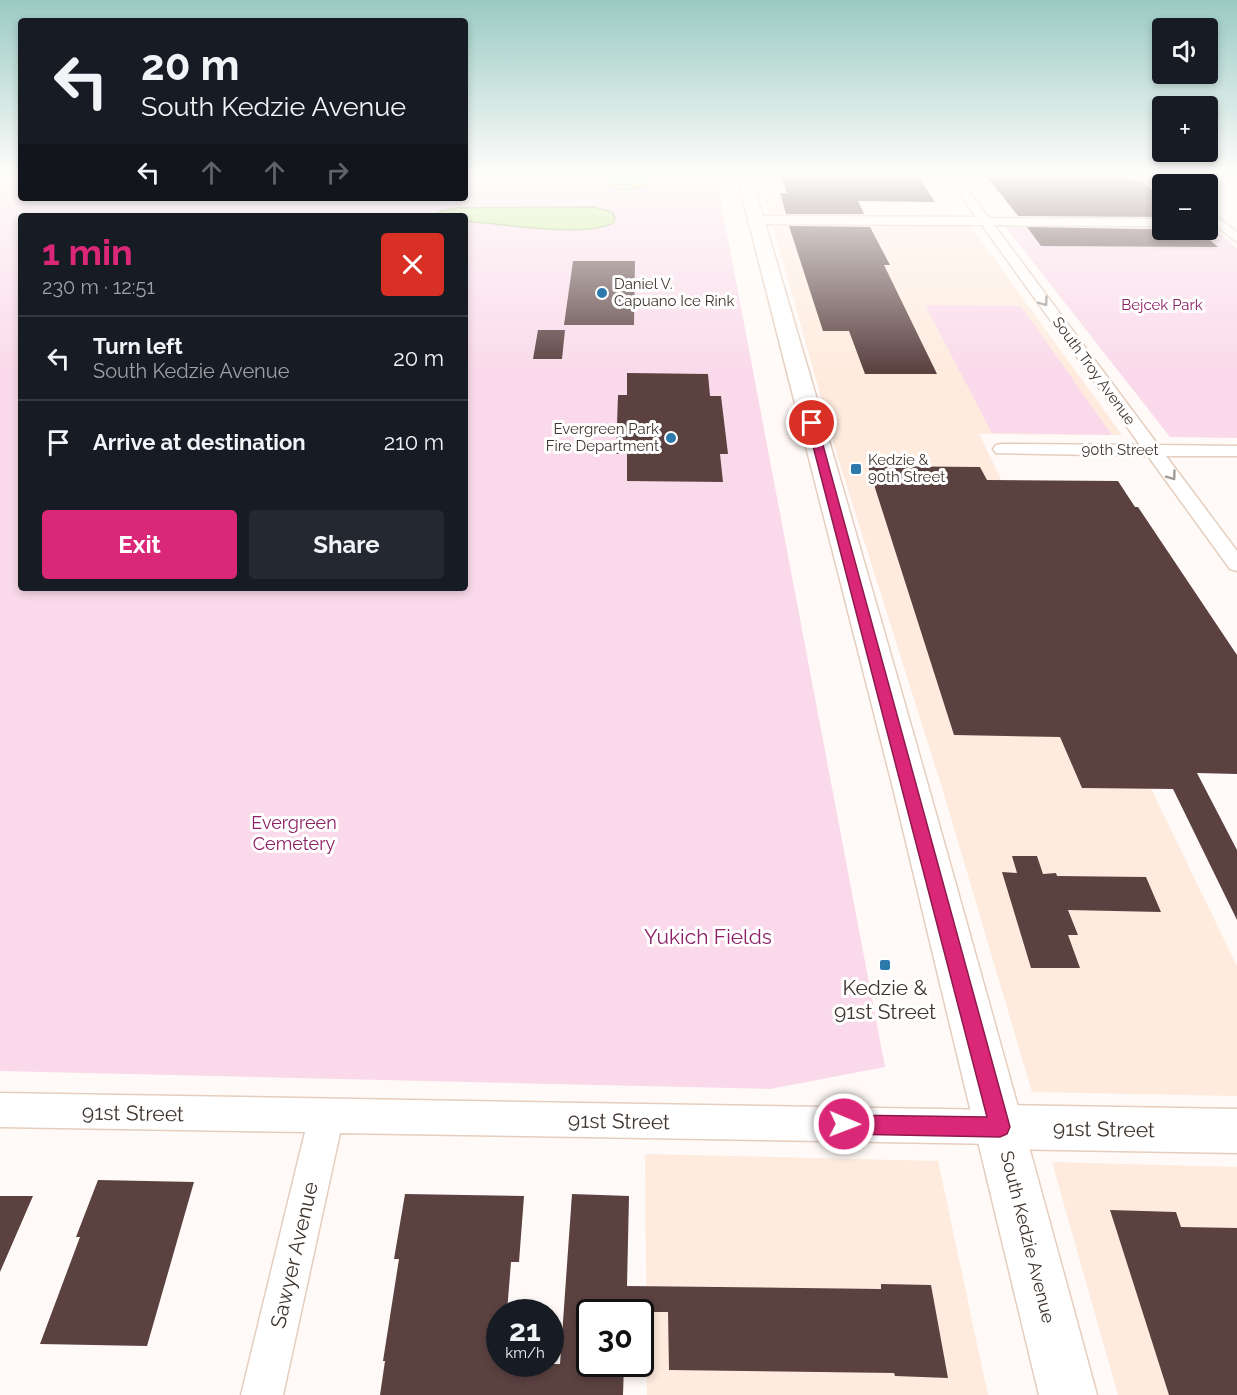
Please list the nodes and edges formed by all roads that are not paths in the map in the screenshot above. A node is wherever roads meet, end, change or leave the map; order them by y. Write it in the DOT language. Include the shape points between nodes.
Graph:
graph roads {
  1 [pos="762,241"];
  2 [pos="1000,241"];
  3 [pos="1002,449"];
  4 [pos="1153,450"];
  5 [pos="1237,451"];
  6 [pos="1237,566"];
  7 [pos="0,1110"];
  8 [pos="326,1116"];
  9 [pos="1000,1127"];
  10 [pos="1237,1131"];
  11 [pos="262,1395"];
  12 [pos="1068,1395"];
  1 -- 9 [label="main road, South Kedzie Avenue"];
  2 -- 4 [label="street, South Troy Avenue, one-way"];
  3 -- 4 [label="street, 90th Street"];
  4 -- 5 [label="street, 90th Street"];
  4 -- 6 [label="street, South Troy Avenue, one-way"];
  7 -- 8 [label="street, 91st Street"];
  8 -- 9 [label="street, 91st Street"];
  8 -- 11 [label="street, Sawyer Avenue"];
  9 -- 10 [label="street, 91st Street"];
  9 -- 12 [label="main road, South Kedzie Avenue"];
}
